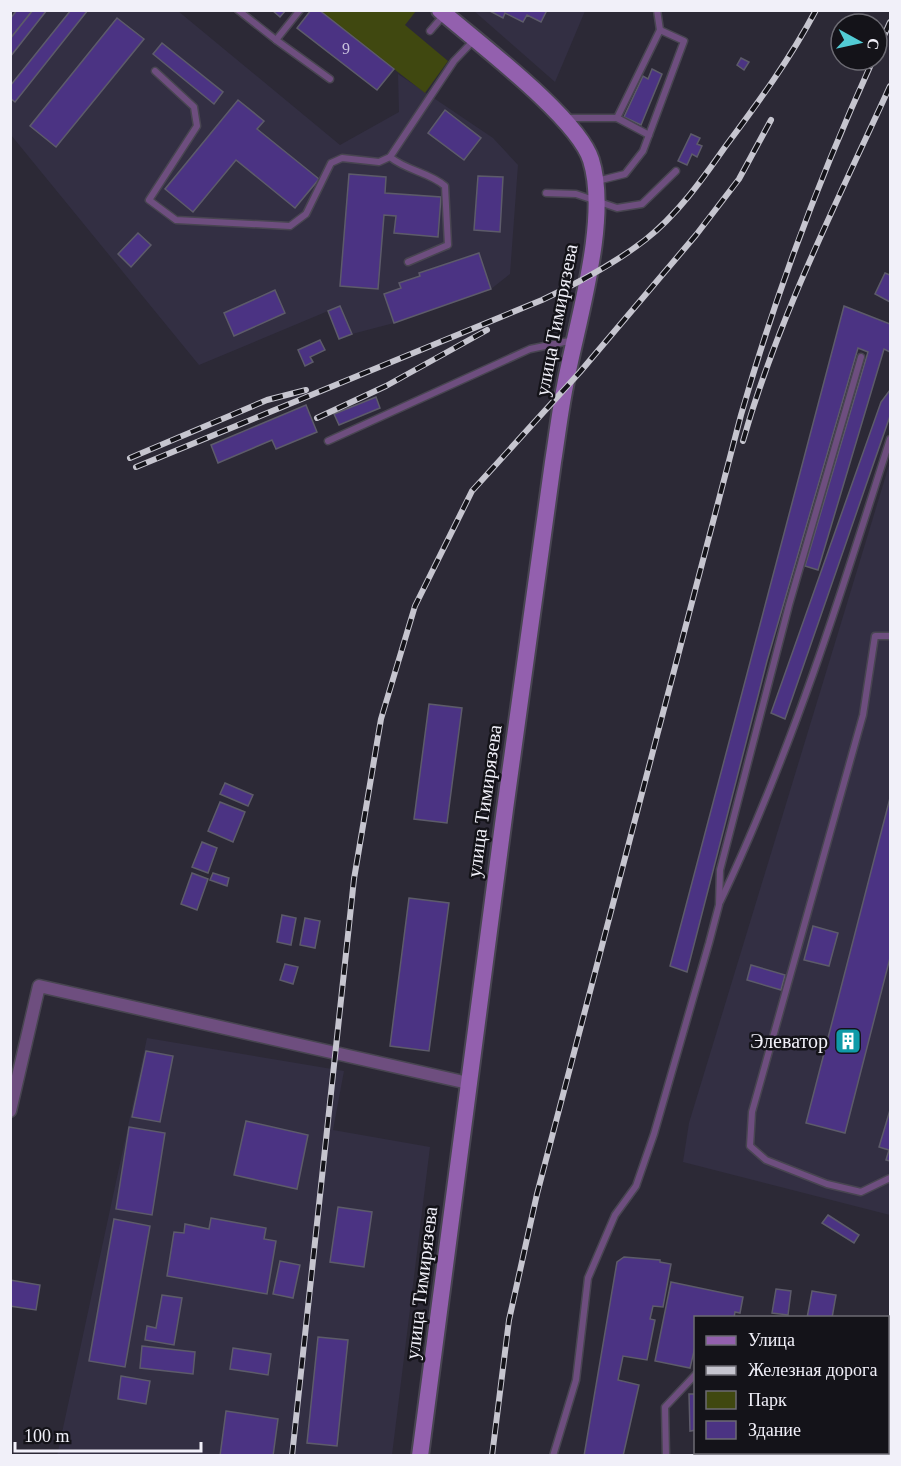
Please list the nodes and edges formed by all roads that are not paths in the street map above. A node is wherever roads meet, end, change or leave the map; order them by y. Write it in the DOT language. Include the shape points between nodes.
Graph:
graph roads {
  1 [pos="238,10"];
  2 [pos="300,10"];
  3 [pos="657,10"];
  4 [pos="444,12"];
  5 [pos="660,30"];
  6 [pos="430,31"];
  7 [pos="475,39"];
  8 [pos="276,40"];
  9 [pos="155,71"];
  10 [pos="330,79"];
  11 [pos="564,118"];
  12 [pos="617,118"];
  13 [pos="649,135"];
  14 [pos="390,157"];
  15 [pos="676,171"];
  16 [pos="596,181"];
  17 [pos="546,193"];
  18 [pos="596,200"];
  19 [pos="408,262"];
  20 [pos="574,340"];
  21 [pos="861,357"];
  22 [pos="891,439"];
  23 [pos="328,441"];
  24 [pos="891,636"];
  25 [pos="718,905"];
  26 [pos="468,1083"];
  27 [pos="10,1111"];
  28 [pos="891,1178"];
  29 [pos="694,1376"];
  30 [pos="420,1455"];
  31 [pos="553,1455"];
  32 [pos="666,1455"];
  1 -- 8 [label="lane"];
  2 -- 8 [label="lane"];
  3 -- 5 [label="lane"];
  4 -- 6 [label="lane"];
  4 -- 7 [label="main road"];
  5 -- 12 [label="lane"];
  5 -- 13 [label="lane" via="684,41"];
  7 -- 11 [label="main road"];
  7 -- 14 [label="lane" via="454,61"];
  8 -- 10 [label="lane"];
  9 -- 14 [label="lane" via="194,107 197,126 149,200 176,220 290,226 306,214 332,163 342,158 379,162"];
  11 -- 12 [label="lane"];
  11 -- 16 [label="main road, улица Тимирязева" via="590,155"];
  12 -- 13 [label="lane"];
  13 -- 16 [label="lane" via="643,151 625,174"];
  14 -- 19 [label="lane" via="445,186 448,245"];
  15 -- 18 [label="lane" via="642,204 617,208"];
  16 -- 18 [label="main road, улица Тимирязева"];
  17 -- 18 [label="lane" via="576,194"];
  18 -- 20 [label="main road, улица Тимирязева" via="593,244"];
  20 -- 23 [label="lane" via="530,349"];
  20 -- 26 [label="main road, улица Тимирязева" via="514,733"];
  21 -- 25 [label="lane" via="789,605 720,870"];
  22 -- 25 [label="lane" via="845,583 779,767"];
  24 -- 28 [label="lane" via="875,636 863,715 752,1112 750,1146 766,1160 850,1190 861,1192"];
  25 -- 31 [label="lane" via="689,1017 636,1186 615,1215 588,1278 576,1380"];
  26 -- 27 [label="street" via="39,986"];
  26 -- 30 [label="main road, улица Тимирязева"];
  29 -- 32 [label="lane" via="665,1407"];
}
